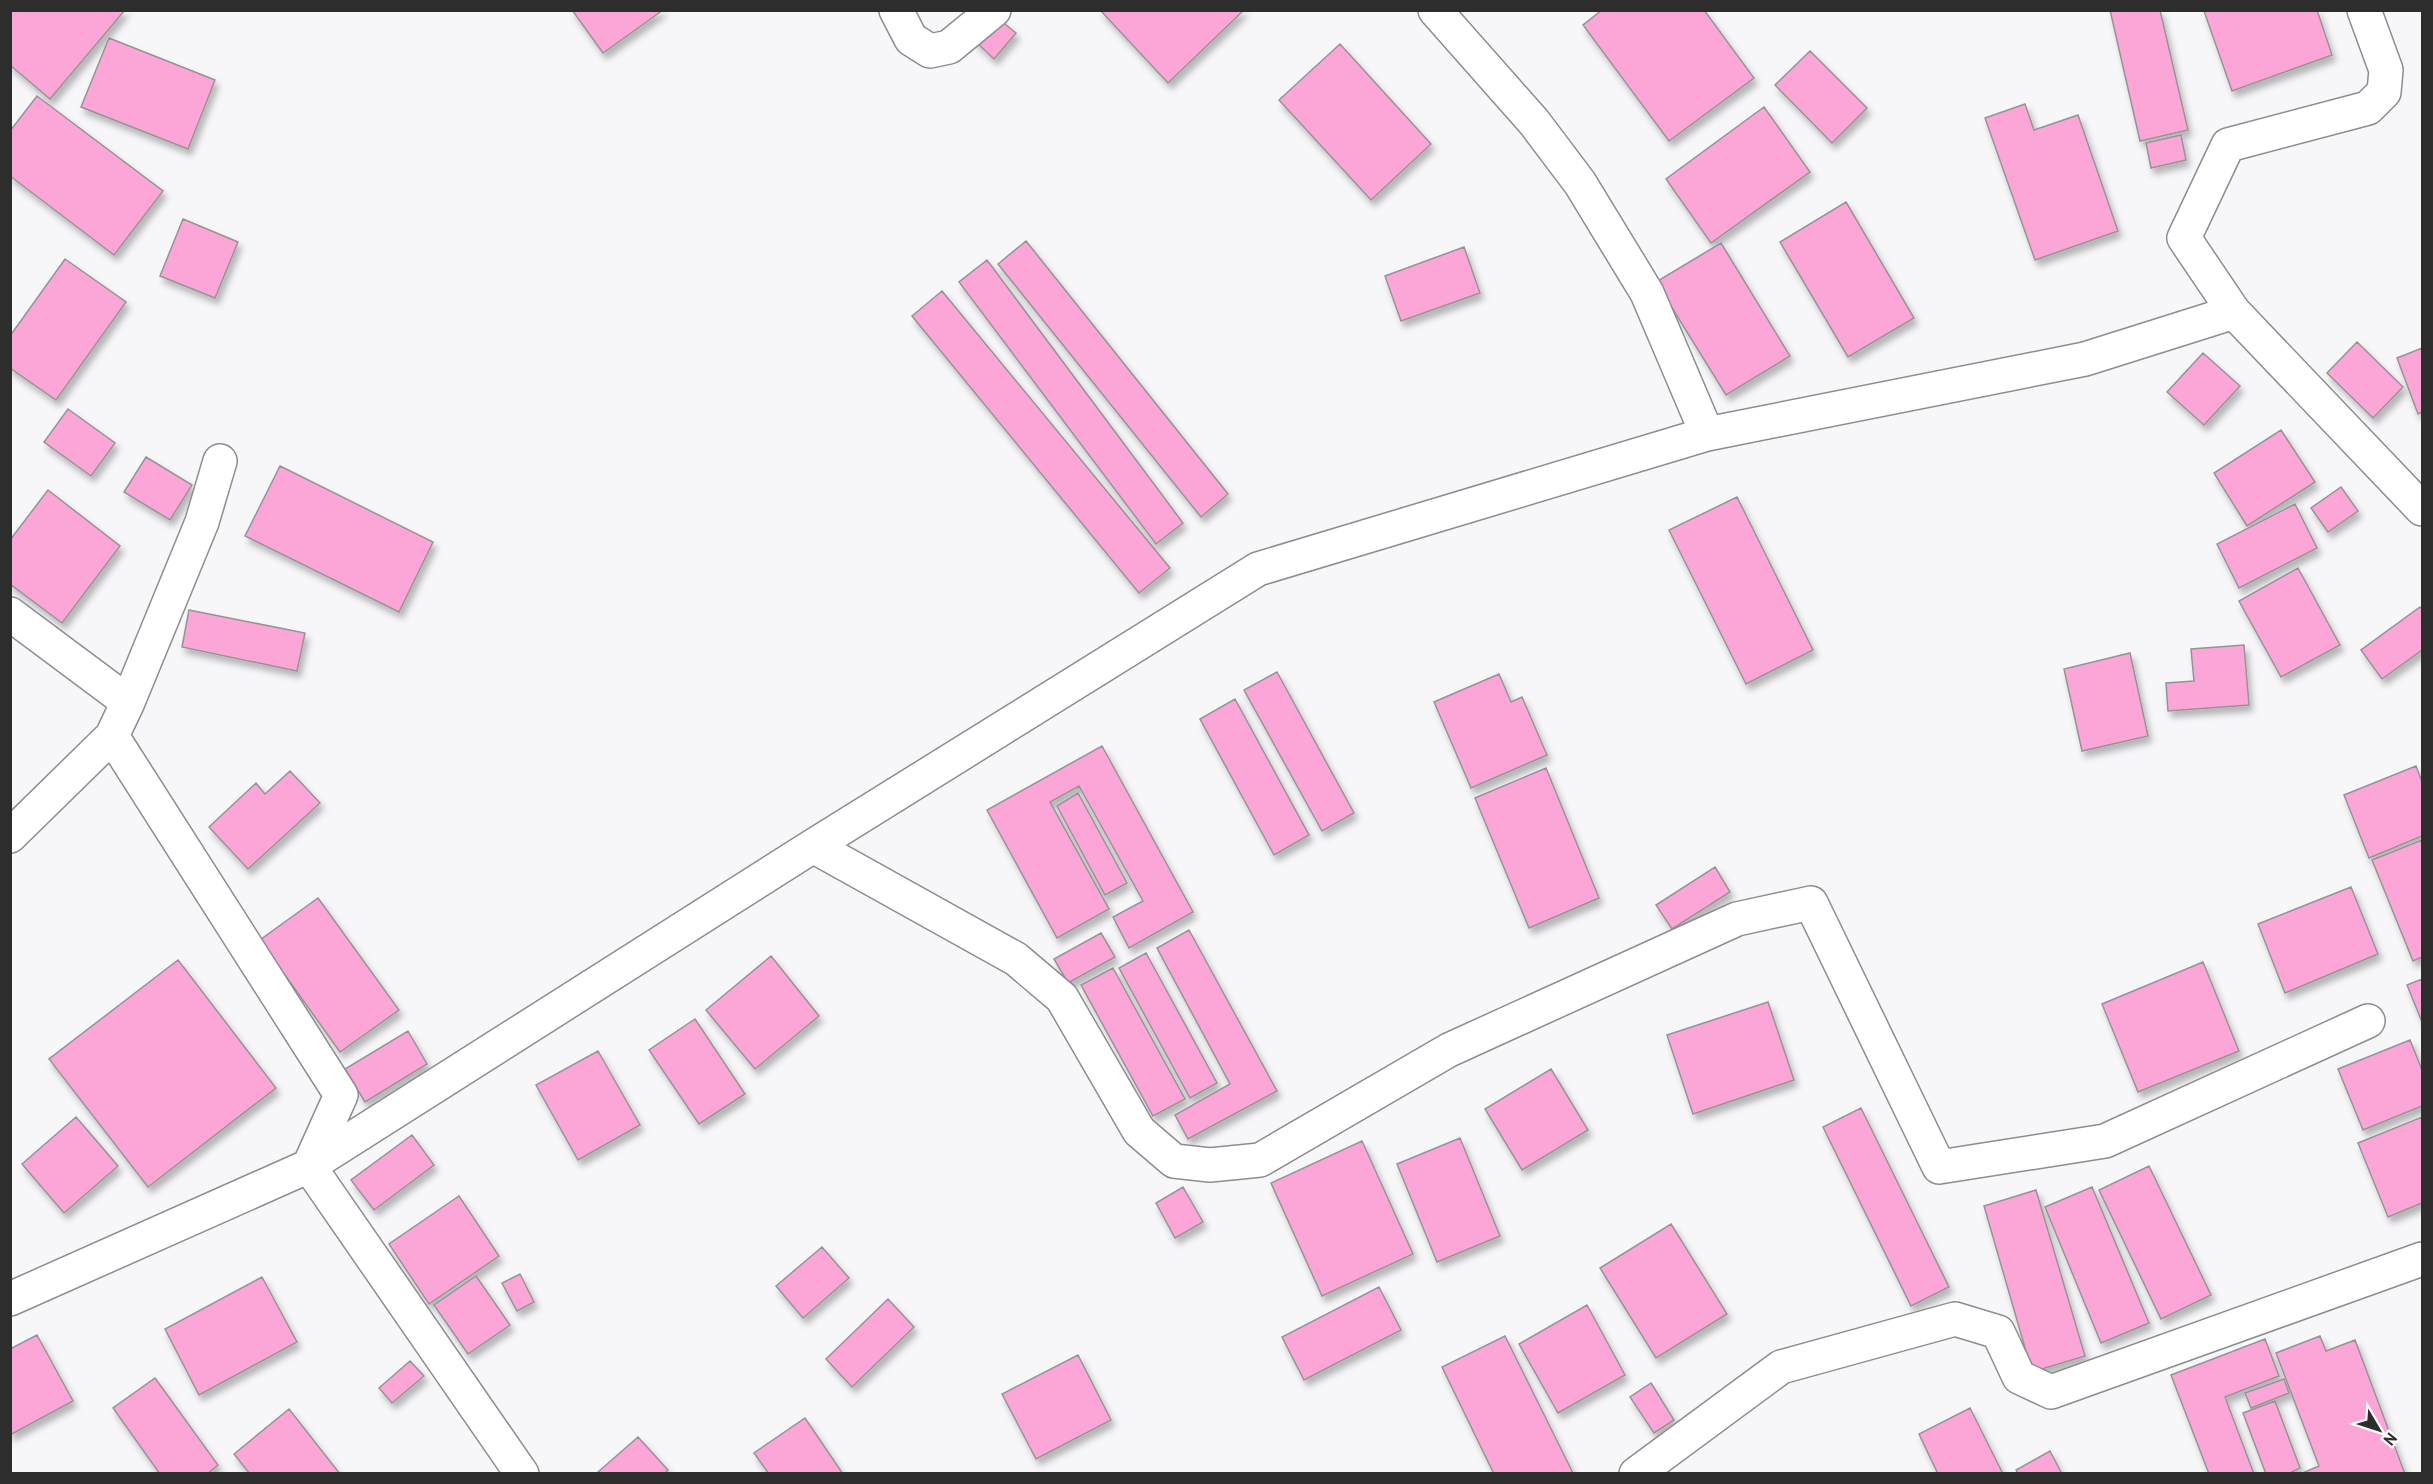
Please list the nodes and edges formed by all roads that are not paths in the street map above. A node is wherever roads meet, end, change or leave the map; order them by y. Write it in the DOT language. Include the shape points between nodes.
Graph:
graph roads {
  1 [pos="896,10"];
  2 [pos="994,10"];
  3 [pos="1435,10"];
  4 [pos="2364,10"];
  5 [pos="2234,312"];
  6 [pos="1707,435"];
  7 [pos="220,461"];
  8 [pos="2422,509"];
  9 [pos="10,614"];
  10 [pos="128,702"];
  11 [pos="112,736"];
  12 [pos="10,836"];
  13 [pos="813,846"];
  14 [pos="2368,1021"];
  15 [pos="309,1166"];
  16 [pos="2422,1259"];
  17 [pos="10,1299"];
  18 [pos="522,1473"];
  19 [pos="1636,1473"];
  1 -- 2 [label="street" via="911,39 930,51 949,47"];
  3 -- 6 [label="street" via="1533,122 1580,183 1647,292"];
  4 -- 5 [label="street" via="2386,70 2384,92 2368,108 2228,145 2184,238"];
  5 -- 6 [label="street" via="2085,359"];
  5 -- 8 [label="street"];
  6 -- 13 [label="street" via="1258,569"];
  7 -- 10 [label="street" via="201,522"];
  9 -- 10 [label="street"];
  10 -- 11 [label="street"];
  11 -- 12 [label="street"];
  11 -- 15 [label="street" via="340,1095"];
  13 -- 14 [label="street" via="1016,959 1062,998 1139,1131 1174,1161 1210,1165 1260,1160 1449,1050 1737,919 1811,903 1939,1167 2105,1142"];
  13 -- 15 [label="street"];
  15 -- 17 [label="street"];
  15 -- 18 [label="street"];
  16 -- 19 [label="street" via="2051,1392 2019,1377 1998,1332 1956,1318 1781,1367"];
}
